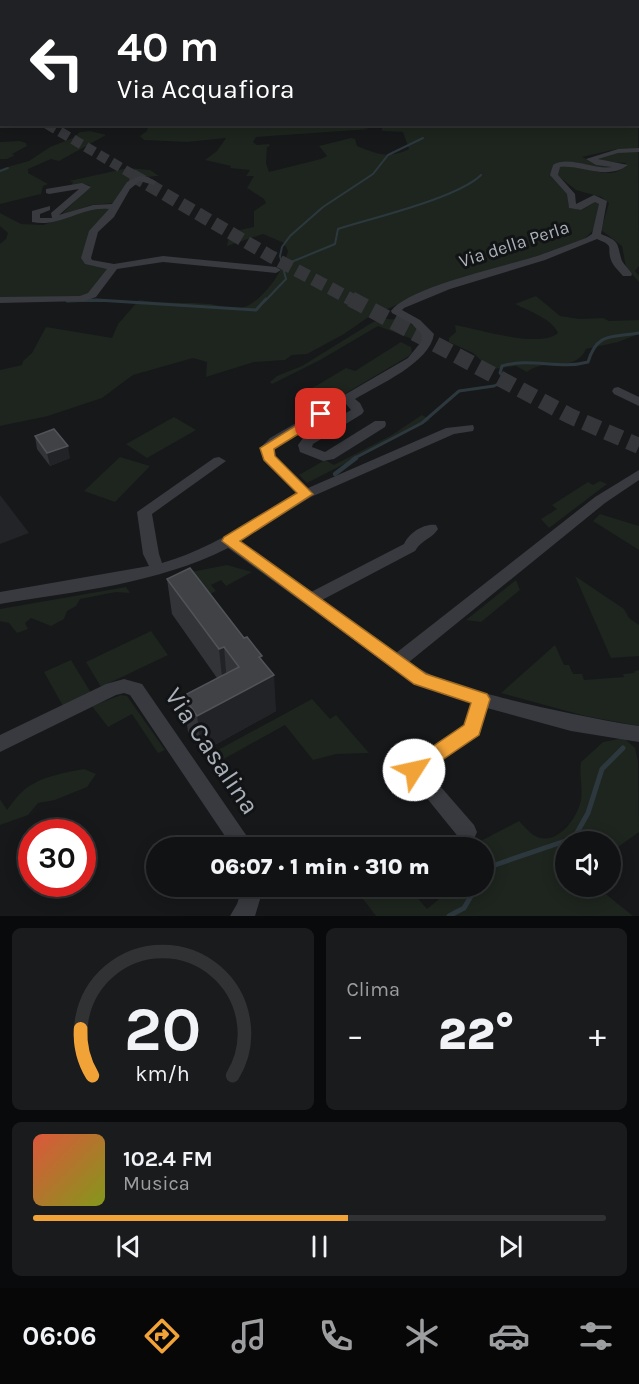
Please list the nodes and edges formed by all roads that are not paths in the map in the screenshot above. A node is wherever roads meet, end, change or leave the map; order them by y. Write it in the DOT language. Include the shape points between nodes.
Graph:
graph roads {
  1 [pos="81,0"];
  2 [pos="123,0"];
  3 [pos="639,150"];
  4 [pos="153,182"];
  5 [pos="49,191"];
  6 [pos="115,207"];
  7 [pos="47,208"];
  8 [pos="60,218"];
  9 [pos="596,235"];
  10 [pos="114,267"];
  11 [pos="276,270"];
  12 [pos="627,274"];
  13 [pos="0,300"];
  14 [pos="618,391"];
  15 [pos="346,399"];
  16 [pos="639,402"];
  17 [pos="380,424"];
  18 [pos="468,428"];
  19 [pos="219,461"];
  20 [pos="639,474"];
  21 [pos="306,494"];
  22 [pos="431,529"];
  23 [pos="229,541"];
  24 [pos="158,570"];
  25 [pos="0,598"];
  26 [pos="310,599"];
  27 [pos="396,662"];
  28 [pos="481,699"];
  29 [pos="639,734"];
  30 [pos="0,744"];
  31 [pos="467,832"];
  32 [pos="237,837"];
  33 [pos="250,897"];
  34 [pos="241,916"];
  1 -- 2 [label="street"];
  3 -- 9 [label="street, Via della Perla" via="590,159 624,165 609,171 564,164 556,167 554,175 571,194 572,206 581,207 594,198 604,203"];
  4 -- 6 [label="street" via="145,177 133,180"];
  5 -- 8 [label="street" via="87,187 54,215"];
  6 -- 8 [label="street" via="93,206"];
  6 -- 10 [label="street" via="94,231 86,258 88,262"];
  7 -- 8 [label="street" via="35,213 35,220"];
  9 -- 12 [label="street" via="612,242 616,260"];
  9 -- 15 [label="street, Via della Perla" via="526,263 446,286 400,306 396,311 424,329 427,342 412,360"];
  10 -- 11 [label="street" via="164,260"];
  10 -- 13 [label="street" via="92,295 81,299"];
  14 -- 16 [label="street"];
  15 -- 17 [label="street" via="358,411 308,441 306,448 329,456"];
  15 -- 21 [label="street, Via della Perla" via="267,448 269,457"];
  18 -- 21 [label="street" via="444,434"];
  19 -- 24 [label="street" via="144,512 151,554"];
  20 -- 27 [label="street" via="591,507"];
  21 -- 23 [label="street"];
  22 -- 26 [label="street" via="410,547"];
  23 -- 24 [label="street" via="206,554"];
  23 -- 26 [label="street"];
  24 -- 25 [label="street"];
  26 -- 27 [label="street"];
  27 -- 28 [label="street" via="420,679"];
  28 -- 29 [label="street" via="582,725"];
  28 -- 31 [label="street" via="472,730 414,770"];
  30 -- 32 [label="street, Via Casalina" via="112,689 136,689"];
  33 -- 34 [label="street"];
}
